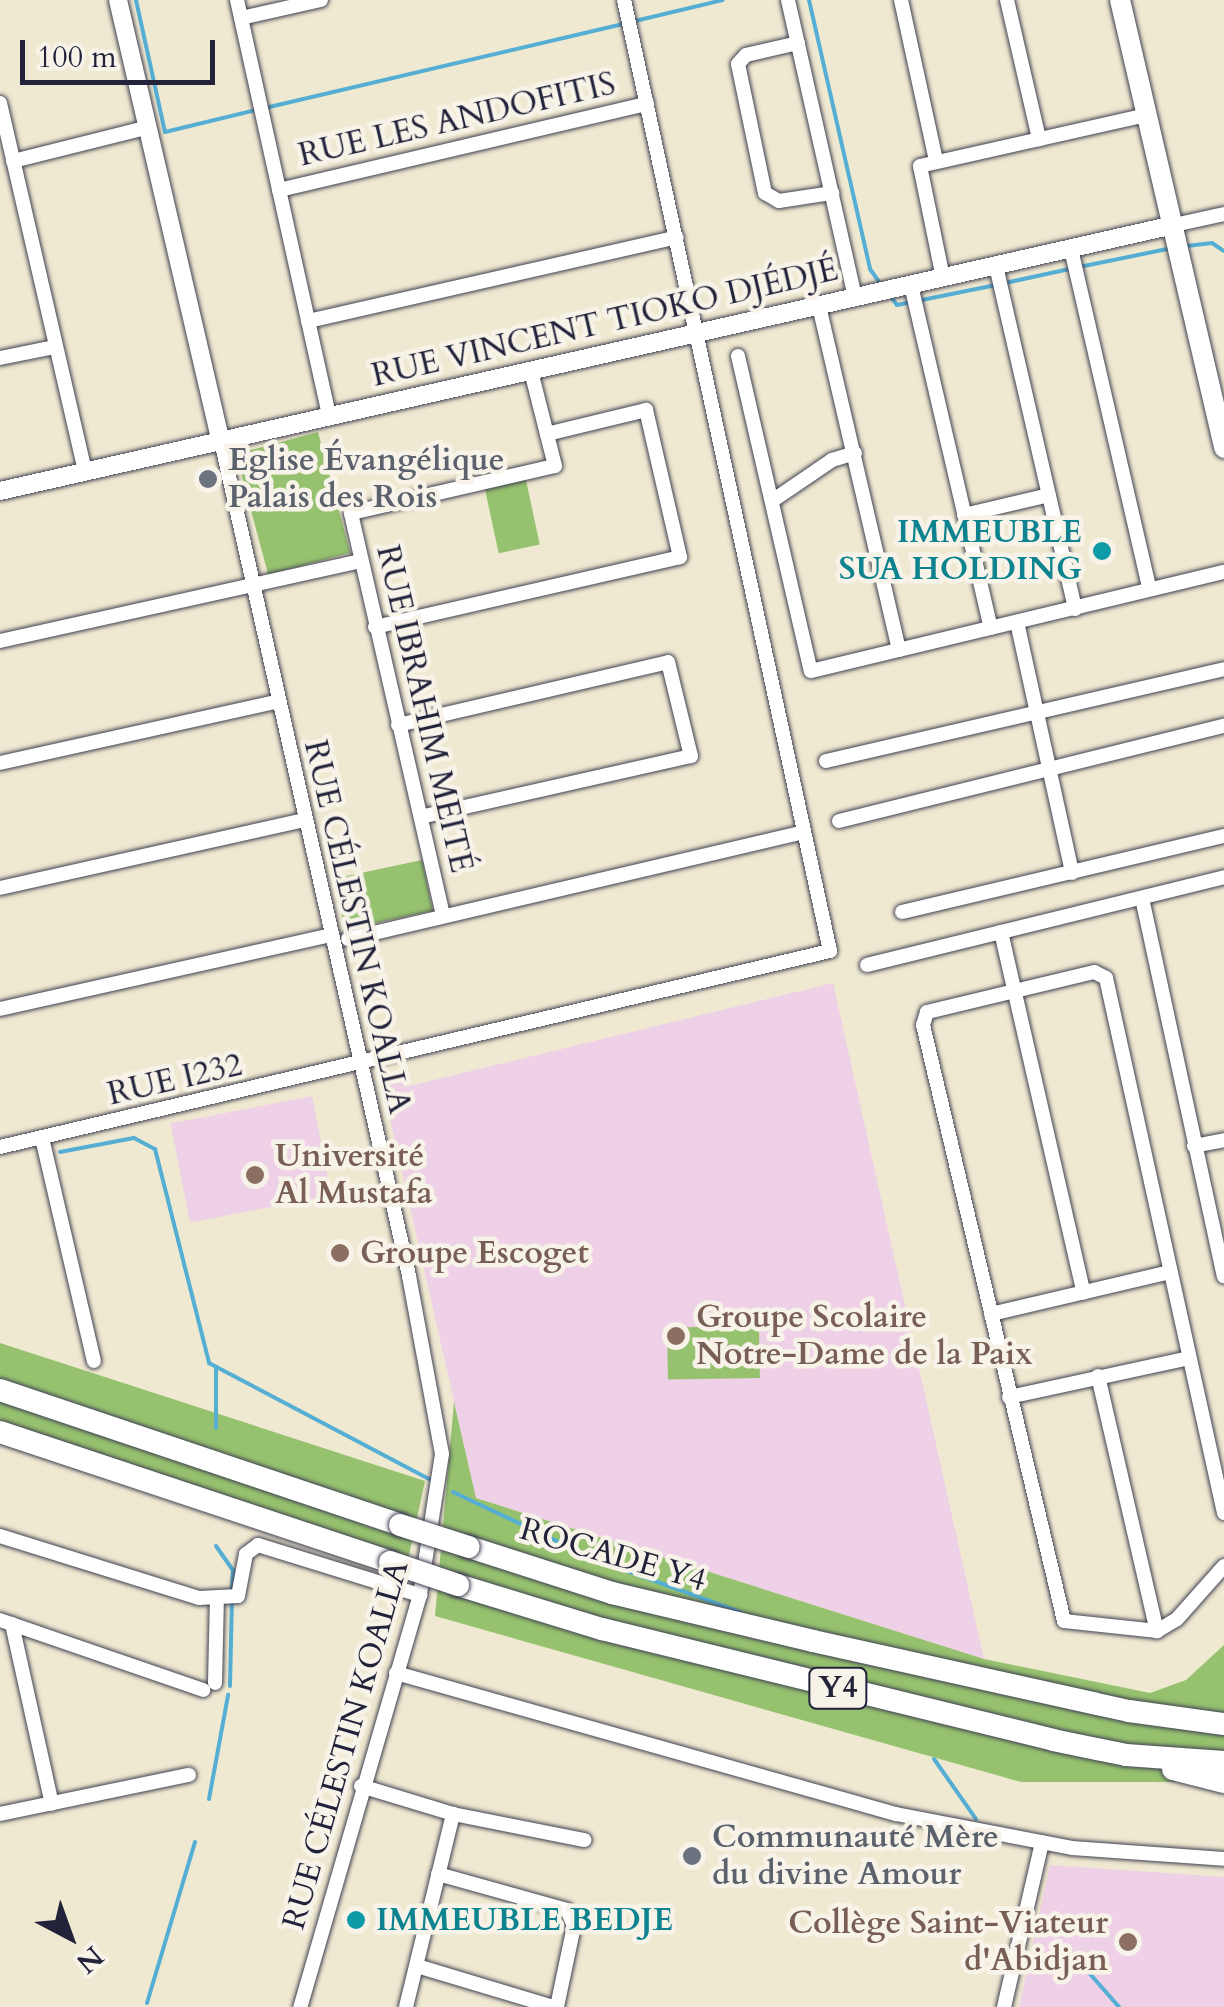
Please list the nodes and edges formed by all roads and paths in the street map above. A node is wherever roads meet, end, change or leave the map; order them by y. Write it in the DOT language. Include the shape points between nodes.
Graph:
graph roads {
  1 [pos="118,0"];
  2 [pos="237,0"];
  3 [pos="321,0"];
  4 [pos="624,0"];
  5 [pos="788,0"];
  6 [pos="901,0"];
  7 [pos="1007,0"];
  8 [pos="1120,0"];
  9 [pos="241,18"];
  10 [pos="798,43"];
  11 [pos="0,103"];
  12 [pos="647,104"];
  13 [pos="1146,115"];
  14 [pos="145,128"];
  15 [pos="1038,139"];
  16 [pos="13,160"];
  17 [pos="936,160"];
  18 [pos="280,190"];
  19 [pos="832,193"];
  20 [pos="1224,214"];
  21 [pos="1174,225"];
  22 [pos="676,237"];
  23 [pos="1071,249"];
  24 [pos="996,266"];
  25 [pos="943,278"];
  26 [pos="912,285"];
  27 [pos="855,298"];
  28 [pos="819,306"];
  29 [pos="308,320"];
  30 [pos="698,332"];
  31 [pos="54,347"];
  32 [pos="738,356"];
  33 [pos="0,358"];
  34 [pos="532,376"];
  35 [pos="329,416"];
  36 [pos="547,434"];
  37 [pos="221,441"];
  38 [pos="1224,448"];
  39 [pos="855,453"];
  40 [pos="85,472"];
  41 [pos="0,491"];
  42 [pos="1049,495"];
  43 [pos="772,501"];
  44 [pos="964,515"];
  45 [pos="360,561"];
  46 [pos="1224,572"];
  47 [pos="250,584"];
  48 [pos="1149,588"];
  49 [pos="1075,608"];
  50 [pos="1016,622"];
  51 [pos="374,627"];
  52 [pos="990,628"];
  53 [pos="0,641"];
  54 [pos="898,650"];
  55 [pos="1224,669"];
  56 [pos="276,702"];
  57 [pos="1037,711"];
  58 [pos="398,725"];
  59 [pos="1224,726"];
  60 [pos="826,760"];
  61 [pos="0,763"];
  62 [pos="1051,772"];
  63 [pos="422,818"];
  64 [pos="303,820"];
  65 [pos="840,821"];
  66 [pos="801,833"];
  67 [pos="1224,836"];
  68 [pos="1072,873"];
  69 [pos="1224,877"];
  70 [pos="0,888"];
  71 [pos="1142,898"];
  72 [pos="902,912"];
  73 [pos="443,916"];
  74 [pos="1001,932"];
  75 [pos="330,935"];
  76 [pos="348,939"];
  77 [pos="866,966"];
  78 [pos="1014,988"];
  79 [pos="0,1010"];
  80 [pos="360,1062"];
  81 [pos="42,1138"];
  82 [pos="1224,1140"];
  83 [pos="0,1146"];
  84 [pos="1194,1146"];
  85 [pos="1170,1272"];
  86 [pos="1224,1276"];
  87 [pos="1084,1292"];
  88 [pos="991,1314"];
  89 [pos="1189,1358"];
  90 [pos="94,1361"];
  91 [pos="1098,1376"];
  92 [pos="0,1390"];
  93 [pos="1009,1397"];
  94 [pos="0,1432"];
  95 [pos="1224,1513"];
  96 [pos="0,1536"];
  97 [pos="1224,1566"];
  98 [pos="420,1595"];
  99 [pos="217,1598"];
  100 [pos="6,1622"];
  101 [pos="1157,1631"];
  102 [pos="396,1673"];
  103 [pos="1224,1708"];
  104 [pos="1129,1711"];
  105 [pos="1224,1724"];
  106 [pos="1126,1755"];
  107 [pos="1224,1762"];
  108 [pos="189,1775"];
  109 [pos="1224,1782"];
  110 [pos="361,1786"];
  111 [pos="52,1804"];
  112 [pos="0,1814"];
  113 [pos="453,1814"];
  114 [pos="584,1840"];
  115 [pos="1042,1842"];
  116 [pos="1224,1859"];
  117 [pos="438,1874"];
  118 [pos="417,1966"];
  119 [pos="300,2007"];
  120 [pos="406,2007"];
  121 [pos="556,2007"];
  122 [pos="1004,2007"];
  1 -- 14 [label="street"];
  2 -- 9 [label="street"];
  3 -- 9 [label="street"];
  4 -- 12 [label="street"];
  5 -- 10 [label="street"];
  6 -- 17 [label="street"];
  7 -- 15 [label="street"];
  8 -- 13 [label="main road"];
  9 -- 18 [label="street"];
  10 -- 19 [label="street"];
  10 -- 19 [label="street" via="746,55 738,64 765,193 779,202"];
  11 -- 16 [label="street"];
  12 -- 18 [label="street, RUE LES ANDOFITIS"];
  12 -- 22 [label="street"];
  13 -- 15 [label="street"];
  13 -- 21 [label="main road"];
  14 -- 16 [label="street"];
  14 -- 37 [label="street"];
  15 -- 17 [label="street"];
  16 -- 31 [label="street"];
  17 -- 25 [label="street" via="920,172"];
  18 -- 29 [label="street"];
  19 -- 27 [label="street"];
  20 -- 21 [label="street, RUE VINCENT TIOKO DJÉDJÉ"];
  21 -- 23 [label="street, RUE VINCENT TIOKO DJÉDJÉ"];
  21 -- 38 [label="main road"];
  22 -- 29 [label="street"];
  22 -- 30 [label="street"];
  23 -- 24 [label="street, RUE VINCENT TIOKO DJÉDJÉ"];
  23 -- 48 [label="street"];
  24 -- 25 [label="street, RUE VINCENT TIOKO DJÉDJÉ"];
  24 -- 42 [label="street"];
  25 -- 26 [label="street, RUE VINCENT TIOKO DJÉDJÉ"];
  26 -- 27 [label="street, RUE VINCENT TIOKO DJÉDJÉ"];
  26 -- 44 [label="street"];
  27 -- 28 [label="street, RUE VINCENT TIOKO DJÉDJÉ"];
  28 -- 30 [label="street, RUE VINCENT TIOKO DJÉDJÉ"];
  28 -- 39 [label="street"];
  29 -- 35 [label="street"];
  30 -- 34 [label="street, RUE VINCENT TIOKO DJÉDJÉ"];
  30 -- 66 [label="street"];
  31 -- 33 [label="street"];
  31 -- 40 [label="street"];
  32 -- 43 [label="street"];
  34 -- 35 [label="street, RUE VINCENT TIOKO DJÉDJÉ"];
  34 -- 36 [label="street, RUE IBRAHIM MEITÉ"];
  35 -- 37 [label="street, RUE VINCENT TIOKO DJÉDJÉ"];
  36 -- 45 [label="street, RUE IBRAHIM MEITÉ" via="555,466 352,513"];
  36 -- 51 [label="street" via="646,410 680,558"];
  37 -- 40 [label="street, RUE VINCENT TIOKO DJÉDJÉ"];
  37 -- 47 [label="street, RUE CÉLESTIN KOALLA"];
  39 -- 43 [label="street" via="832,460"];
  39 -- 54 [label="street"];
  40 -- 41 [label="street, RUE VINCENT TIOKO DJÉDJÉ"];
  42 -- 44 [label="street"];
  42 -- 49 [label="street"];
  43 -- 54 [label="street" via="811,671"];
  44 -- 52 [label="street"];
  45 -- 47 [label="street"];
  45 -- 51 [label="street, RUE IBRAHIM MEITÉ"];
  46 -- 48 [label="street"];
  47 -- 53 [label="street"];
  47 -- 56 [label="street, RUE CÉLESTIN KOALLA"];
  48 -- 49 [label="street"];
  49 -- 50 [label="street"];
  50 -- 52 [label="street"];
  50 -- 57 [label="street"];
  51 -- 58 [label="street, RUE IBRAHIM MEITÉ"];
  52 -- 54 [label="street"];
  55 -- 57 [label="street"];
  56 -- 61 [label="street"];
  56 -- 64 [label="street, RUE CÉLESTIN KOALLA"];
  57 -- 60 [label="street"];
  57 -- 62 [label="street"];
  58 -- 63 [label="street, RUE IBRAHIM MEITÉ"];
  58 -- 63 [label="street" via="668,662 691,756"];
  59 -- 62 [label="street"];
  62 -- 65 [label="street"];
  62 -- 68 [label="street"];
  63 -- 73 [label="street, RUE IBRAHIM MEITÉ"];
  64 -- 70 [label="street"];
  64 -- 75 [label="street, RUE CÉLESTIN KOALLA"];
  66 -- 73 [label="street"];
  66 -- 80 [label="street, RUE I232" via="830,951"];
  67 -- 68 [label="street"];
  68 -- 72 [label="street"];
  69 -- 71 [label="street"];
  71 -- 74 [label="street"];
  71 -- 84 [label="street"];
  73 -- 76 [label="street"];
  74 -- 77 [label="street"];
  74 -- 78 [label="street"];
  75 -- 79 [label="street"];
  75 -- 80 [label="street, RUE CÉLESTIN KOALLA"];
  78 -- 85 [label="street" via="1094,972 1106,978"];
  78 -- 87 [label="street"];
  78 -- 88 [label="street" via="932,1009 923,1020"];
  80 -- 81 [label="street, RUE I232"];
  80 -- 98 [label="street, RUE CÉLESTIN KOALLA" via="440,1427 436,1526"];
  81 -- 83 [label="street, RUE I232"];
  81 -- 90 [label="street"];
  82 -- 84 [label="street"];
  84 -- 86 [label="street"];
  85 -- 87 [label="street"];
  85 -- 89 [label="street"];
  87 -- 88 [label="street"];
  88 -- 93 [label="street"];
  89 -- 91 [label="street"];
  89 -- 95 [label="street"];
  91 -- 93 [label="street"];
  91 -- 101 [label="street"];
  92 -- 104 [label="highway, ROCADE Y4 / Y4, bridge" via="612,1594"];
  93 -- 101 [label="street" via="1064,1622"];
  94 -- 106 [label="highway, Y4, bridge" via="458,1585 669,1646"];
  96 -- 99 [label="street" via="136,1583"];
  97 -- 101 [label="street" via="1178,1619"];
  98 -- 99 [label="street" via="258,1545 246,1554 238,1596"];
  98 -- 102 [label="street, RUE CÉLESTIN KOALLA"];
  99 -- 100 [label="street" via="209,1687"];
  100 -- 111 [label="street"];
  102 -- 110 [label="street, RUE CÉLESTIN KOALLA"];
  102 -- 115 [label="street" via="808,1792"];
  103 -- 104 [label="highway"];
  104 -- 105 [label="highway, ROCADE Y4 / Y4"];
  106 -- 107 [label="highway, Y4"];
  106 -- 109 [label="highway"];
  108 -- 111 [label="street"];
  110 -- 113 [label="street"];
  110 -- 119 [label="street, RUE CÉLESTIN KOALLA"];
  111 -- 112 [label="street"];
  113 -- 114 [label="street"];
  113 -- 117 [label="street"];
  115 -- 116 [label="street"];
  115 -- 122 [label="street"];
  117 -- 118 [label="street"];
  117 -- 121 [label="street" via="567,1910 574,1926"];
  118 -- 120 [label="street"];
  118 -- 121 [label="street"];
}
